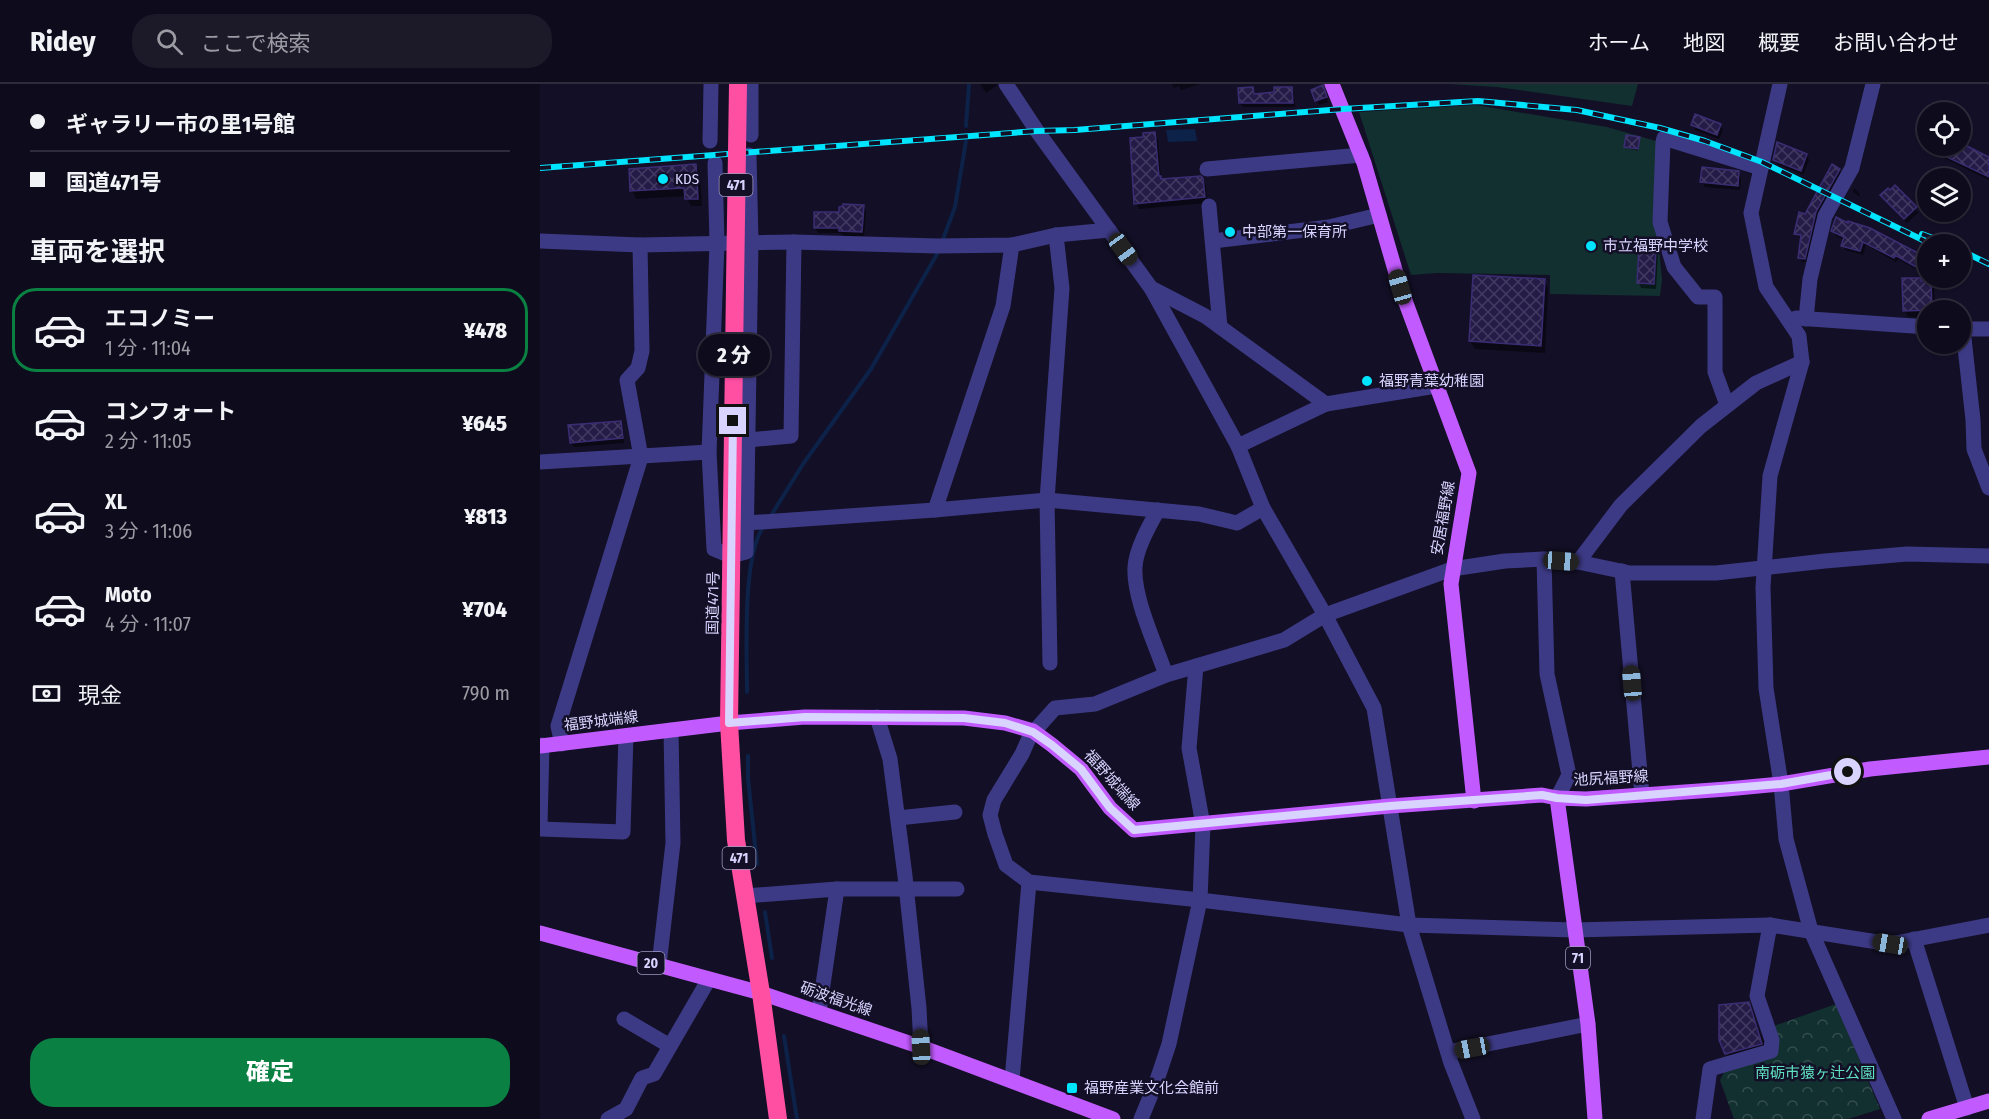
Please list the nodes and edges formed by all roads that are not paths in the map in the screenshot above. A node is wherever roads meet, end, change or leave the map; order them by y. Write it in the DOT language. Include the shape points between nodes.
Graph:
graph roads {
  1 [pos="711,84"];
  2 [pos="738,84"];
  3 [pos="751,84"];
  4 [pos="1006,84"];
  5 [pos="1332,84"];
  6 [pos="1780,84"];
  7 [pos="1873,84"];
  8 [pos="751,135"];
  9 [pos="710,141"];
  10 [pos="749,155"];
  11 [pos="1361,155"];
  12 [pos="715,163"];
  13 [pos="1761,168"];
  14 [pos="1207,169"];
  15 [pos="1209,206"];
  16 [pos="1379,215"];
  17 [pos="1109,230"];
  18 [pos="1056,235"];
  19 [pos="540,241"];
  20 [pos="1213,241"];
  21 [pos="794,242"];
  22 [pos="751,243"];
  23 [pos="717,244"];
  24 [pos="640,245"];
  25 [pos="1012,245"];
  26 [pos="1151,288"];
  27 [pos="1788,317"];
  28 [pos="1806,319"];
  29 [pos="1917,326"];
  30 [pos="1220,327"];
  31 [pos="1971,329"];
  32 [pos="1989,329"];
  33 [pos="1964,354"];
  34 [pos="1802,362"];
  35 [pos="1436,386"];
  36 [pos="1326,404"];
  37 [pos="1727,405"];
  38 [pos="748,440"];
  39 [pos="1238,446"];
  40 [pos="710,452"];
  41 [pos="641,456"];
  42 [pos="540,462"];
  43 [pos="1989,488"];
  44 [pos="1047,500"];
  45 [pos="1263,508"];
  46 [pos="935,510"];
  47 [pos="1158,510"];
  48 [pos="746,523"];
  49 [pos="731,556"];
  50 [pos="1989,556"];
  51 [pos="1544,560"];
  52 [pos="1578,562"];
  53 [pos="1764,567"];
  54 [pos="1452,569"];
  55 [pos="1622,572"];
  56 [pos="1325,615"];
  57 [pos="1050,663"];
  58 [pos="1196,666"];
  59 [pos="1166,675"];
  60 [pos="877,717"];
  61 [pos="729,723"];
  62 [pos="671,730"];
  63 [pos="1033,732"];
  64 [pos="626,736"];
  65 [pos="562,744"];
  66 [pos="541,746"];
  67 [pos="1989,757"];
  68 [pos="1781,784"];
  69 [pos="1642,795"];
  70 [pos="1557,798"];
  71 [pos="1474,801"];
  72 [pos="1390,806"];
  73 [pos="955,812"];
  74 [pos="898,818"];
  75 [pos="1203,825"];
  76 [pos="540,827"];
  77 [pos="1029,882"];
  78 [pos="837,889"];
  79 [pos="907,889"];
  80 [pos="957,889"];
  81 [pos="745,896"];
  82 [pos="1200,900"];
  83 [pos="1409,925"];
  84 [pos="1770,925"];
  85 [pos="1989,925"];
  86 [pos="1574,930"];
  87 [pos="1811,931"];
  88 [pos="541,936"];
  89 [pos="1914,939"];
  90 [pos="659,965"];
  91 [pos="709,979"];
  92 [pos="761,993"];
  93 [pos="819,1012"];
  94 [pos="624,1019"];
  95 [pos="1588,1024"];
  96 [pos="670,1046"];
  97 [pos="921,1047"];
  98 [pos="1448,1052"];
  99 [pos="1012,1080"];
  100 [pos="1989,1101"];
  101 [pos="1967,1108"];
  102 [pos="1105,1117"];
  103 [pos="608,1119"];
  104 [pos="778,1119"];
  105 [pos="1140,1119"];
  106 [pos="1473,1119"];
  107 [pos="1592,1119"];
  108 [pos="1703,1119"];
  109 [pos="1894,1119"];
  110 [pos="1929,1119"];
  1 -- 9 [label="street"];
  2 -- 49 [label="highway, 国道471号 / 471, bridge"];
  3 -- 8 [label="street"];
  4 -- 17 [label="street"];
  5 -- 11 [label="main road, 安居福野線"];
  6 -- 13 [label="street"];
  7 -- 28 [label="street" via="1852,168 1825,216 1810,279"];
  10 -- 22 [label="street"];
  11 -- 14 [label="street"];
  11 -- 16 [label="main road, 安居福野線"];
  12 -- 23 [label="street"];
  13 -- 27 [label="street" via="1751,213 1766,287"];
  13 -- 37 [label="street" via="1664,138 1660,222 1674,267 1698,297 1715,297 1715,372"];
  15 -- 20 [label="street"];
  16 -- 20 [label="street" via="1329,227"];
  16 -- 35 [label="main road, 安居福野線"];
  17 -- 18 [label="street"];
  17 -- 26 [label="street"];
  18 -- 25 [label="street"];
  18 -- 44 [label="street" via="1062,288"];
  19 -- 24 [label="street"];
  20 -- 30 [label="street"];
  21 -- 22 [label="street"];
  21 -- 25 [label="street"];
  21 -- 38 [label="street" via="791,436"];
  22 -- 23 [label="street"];
  22 -- 38 [label="street"];
  23 -- 24 [label="street"];
  23 -- 40 [label="street"];
  24 -- 41 [label="street" via="642,351 638,368 627,380"];
  25 -- 46 [label="street" via="1003,306"];
  26 -- 30 [label="street"];
  26 -- 39 [label="street"];
  27 -- 28 [label="street"];
  27 -- 34 [label="street" via="1799,336"];
  28 -- 29 [label="street"];
  30 -- 36 [label="street"];
  31 -- 32 [label="street"];
  33 -- 43 [label="street" via="1974,449"];
  34 -- 37 [label="street" via="1756,383"];
  34 -- 53 [label="street" via="1770,476"];
  35 -- 36 [label="street"];
  35 -- 54 [label="main road, 安居福野線" via="1469,473"];
  36 -- 39 [label="street"];
  37 -- 52 [label="street" via="1620,505"];
  38 -- 48 [label="street"];
  39 -- 45 [label="street"];
  40 -- 41 [label="street"];
  40 -- 49 [label="street" via="714,549"];
  41 -- 42 [label="street"];
  41 -- 65 [label="street" via="558,726"];
  44 -- 46 [label="street"];
  44 -- 47 [label="street"];
  44 -- 57 [label="street"];
  45 -- 47 [label="street" via="1237,523"];
  45 -- 56 [label="street"];
  46 -- 48 [label="street"];
  47 -- 59 [label="street" via="1146,531 1135,566 1137,591"];
  48 -- 49 [label="street" via="746,552"];
  49 -- 61 [label="highway, 国道471号 / 471"];
  50 -- 53 [label="street" via="1907,554"];
  51 -- 52 [label="street"];
  51 -- 54 [label="street"];
  51 -- 70 [label="street" via="1547,674 1569,775"];
  52 -- 55 [label="street"];
  53 -- 55 [label="street" via="1716,573"];
  53 -- 68 [label="street" via="1766,688"];
  54 -- 56 [label="street"];
  54 -- 71 [label="main road, 安居福野線"];
  55 -- 69 [label="street"];
  56 -- 58 [label="street" via="1284,640"];
  56 -- 72 [label="street" via="1374,708"];
  58 -- 59 [label="street"];
  58 -- 75 [label="street" via="1189,748"];
  59 -- 63 [label="street" via="1095,704 1055,708"];
  60 -- 61 [label="main road, 福野城端線"];
  60 -- 63 [label="main road, 福野城端線" via="964,718 1005,723"];
  60 -- 74 [label="street" via="890,759"];
  61 -- 62 [label="main road, 福野城端線"];
  61 -- 81 [label="highway, 国道471号 / 471" via="736,840"];
  62 -- 64 [label="main road, 福野城端線"];
  62 -- 90 [label="street" via="673,843"];
  63 -- 75 [label="main road, 福野城端線" via="1081,769 1110,808 1134,830"];
  63 -- 77 [label="street" via="994,800 990,815 1006,865"];
  64 -- 65 [label="main road, 福野城端線"];
  64 -- 76 [label="street" via="623,832"];
  65 -- 66 [label="main road, 福野城端線"];
  66 -- 76 [label="street"];
  67 -- 68 [label="main road, 池尻福野線" via="1870,769"];
  68 -- 69 [label="main road, 池尻福野線"];
  68 -- 87 [label="street" via="1786,839"];
  69 -- 70 [label="main road, 池尻福野線" via="1586,800"];
  70 -- 71 [label="main road, 福野城端線" via="1542,795"];
  70 -- 86 [label="main road, 池尻福野線 / 71"];
  71 -- 72 [label="main road, 福野城端線"];
  72 -- 75 [label="main road, 福野城端線"];
  72 -- 83 [label="street"];
  73 -- 74 [label="street"];
  74 -- 79 [label="street"];
  75 -- 82 [label="street"];
  77 -- 82 [label="street"];
  77 -- 99 [label="street"];
  78 -- 79 [label="street"];
  78 -- 81 [label="street"];
  78 -- 93 [label="street"];
  79 -- 80 [label="street"];
  79 -- 97 [label="street"];
  81 -- 92 [label="highway, 国道471号 / 471"];
  82 -- 83 [label="street"];
  82 -- 105 [label="street" via="1169,1044"];
  83 -- 86 [label="street"];
  83 -- 98 [label="street"];
  84 -- 86 [label="street"];
  84 -- 87 [label="street"];
  84 -- 108 [label="street" via="1757,996 1772,1040 1770,1051 1710,1069"];
  85 -- 89 [label="street"];
  86 -- 95 [label="main road, 池尻福野線 / 71"];
  87 -- 89 [label="street" via="1890,944"];
  87 -- 109 [label="street"];
  88 -- 90 [label="main road, 砺波福光線 / 20"];
  89 -- 101 [label="street"];
  90 -- 91 [label="main road, 砺波福光線 / 20"];
  91 -- 92 [label="main road, 砺波福光線 / 20"];
  91 -- 96 [label="street"];
  92 -- 93 [label="main road, 砺波福光線 / 20"];
  92 -- 104 [label="highway, 国道471号 / 471"];
  93 -- 97 [label="main road, 砺波福光線 / 20"];
  94 -- 96 [label="street"];
  95 -- 98 [label="street"];
  95 -- 107 [label="main road, 池尻福野線 / 71"];
  96 -- 103 [label="street" via="654,1074 642,1078 626,1109"];
  97 -- 99 [label="main road, 砺波福光線 / 20"];
  98 -- 106 [label="street"];
  99 -- 102 [label="main road, 砺波福光線 / 20"];
  100 -- 101 [label="main road"];
  101 -- 110 [label="main road"];
}
